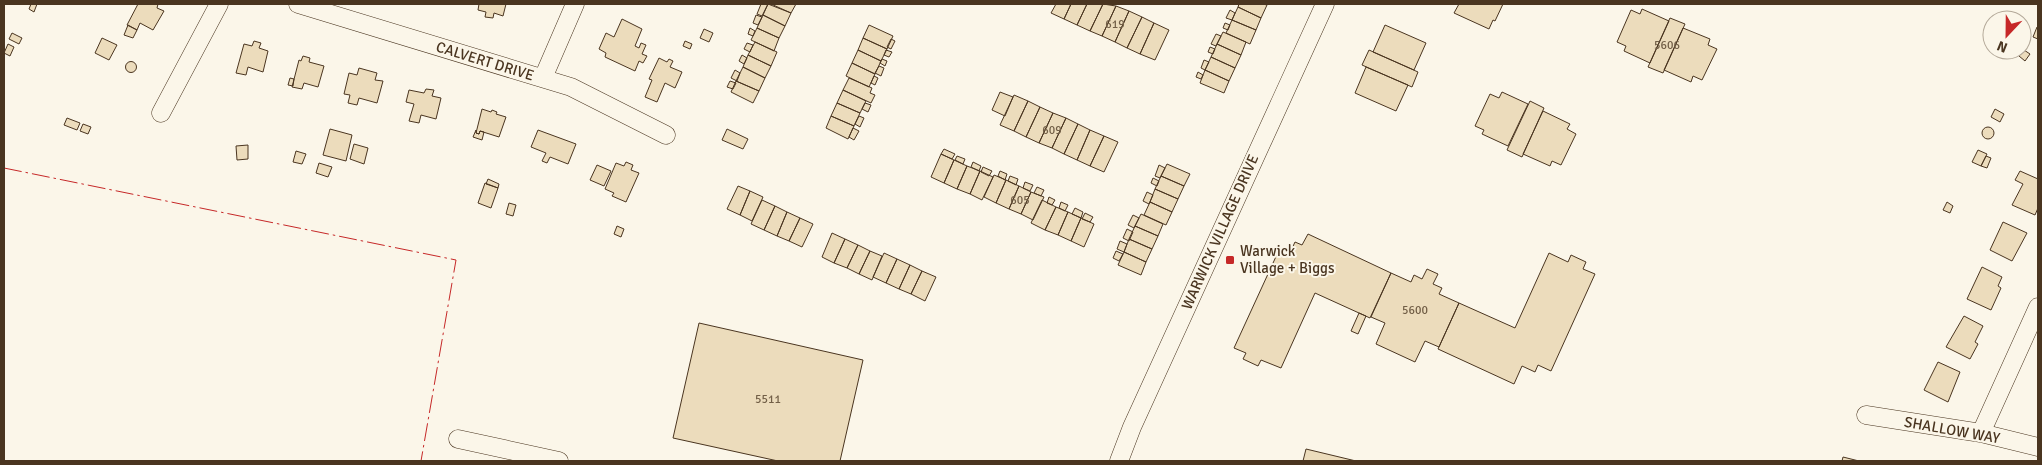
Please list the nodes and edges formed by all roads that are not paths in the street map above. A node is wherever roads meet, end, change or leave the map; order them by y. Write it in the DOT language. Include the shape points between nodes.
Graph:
graph roads {
  1 [pos="219,4"];
  2 [pos="298,4"];
  3 [pos="575,4"];
  4 [pos="1325,4"];
  5 [pos="543,78"];
  6 [pos="161,113"];
  7 [pos="666,135"];
  8 [pos="2038,307"];
  9 [pos="1866,415"];
  10 [pos="1980,433"];
  11 [pos="458,439"];
  12 [pos="2038,447"];
  13 [pos="559,461"];
  14 [pos="1119,461"];
  1 -- 6 [label="street"];
  2 -- 5 [label="street, CALVERT DRIVE"];
  3 -- 5 [label="street"];
  4 -- 14 [label="street, WARWICK VILLAGE DRIVE" via="1135,419"];
  5 -- 7 [label="street, CALVERT DRIVE" via="571,87"];
  8 -- 10 [label="street"];
  9 -- 10 [label="street, SHALLOW WAY"];
  10 -- 12 [label="street, SHALLOW WAY"];
  11 -- 13 [label="street"];
}
